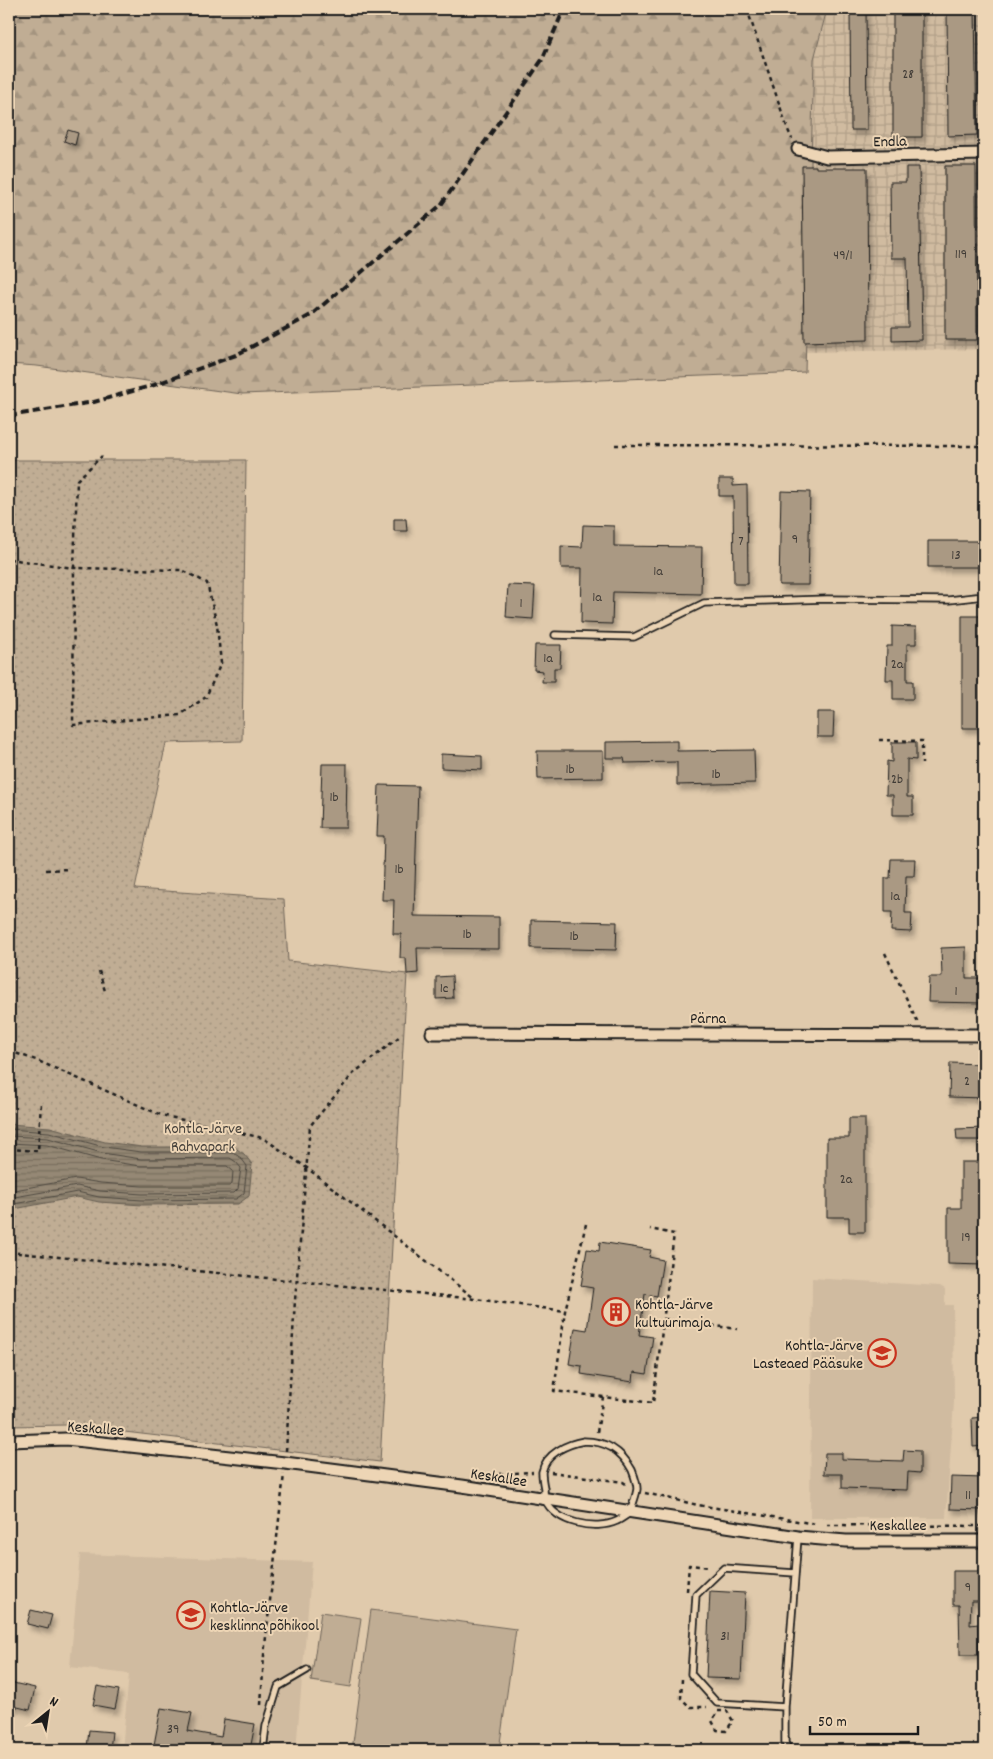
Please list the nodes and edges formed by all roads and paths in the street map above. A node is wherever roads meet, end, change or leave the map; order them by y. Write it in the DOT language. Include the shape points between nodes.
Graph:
graph roads {
  1 [pos="747,9"];
  2 [pos="798,149"];
  3 [pos="984,154"];
  4 [pos="615,445"];
  5 [pos="984,446"];
  6 [pos="102,456"];
  7 [pos="9,559"];
  8 [pos="74,568"];
  9 [pos="984,596"];
  10 [pos="555,635"];
  11 [pos="878,740"];
  12 [pos="922,764"];
  13 [pos="69,869"];
  14 [pos="46,870"];
  15 [pos="885,953"];
  16 [pos="99,972"];
  17 [pos="105,991"];
  18 [pos="918,1023"];
  19 [pos="432,1033"];
  20 [pos="984,1035"];
  21 [pos="400,1036"];
  22 [pos="9,1052"];
  23 [pos="41,1103"];
  24 [pos="9,1149"];
  25 [pos="308,1168"];
  26 [pos="586,1224"];
  27 [pos="650,1230"];
  28 [pos="9,1252"];
  29 [pos="297,1280"];
  30 [pos="476,1299"];
  31 [pos="566,1311"];
  32 [pos="664,1319"];
  33 [pos="737,1329"];
  34 [pos="604,1397"];
  35 [pos="596,1441"];
  36 [pos="9,1442"];
  37 [pos="285,1463"];
  38 [pos="542,1472"];
  39 [pos="476,1476"];
  40 [pos="637,1489"];
  41 [pos="545,1499"];
  42 [pos="630,1513"];
  43 [pos="984,1526"];
  44 [pos="798,1537"];
  45 [pos="984,1541"];
  46 [pos="794,1573"];
  47 [pos="307,1670"];
  48 [pos="785,1707"];
  49 [pos="718,1711"];
  50 [pos="266,1726"];
  51 [pos="262,1750"];
  52 [pos="790,1750"];
  1 -- 2 [label="path" via="788,130"];
  2 -- 3 [label="street, Endla" via="827,157"];
  4 -- 5 [label="path"];
  6 -- 8 [label="path" via="77,480"];
  7 -- 8 [label="path"];
  8 -- 8 [label="path" via="182,570 207,583 221,663 206,697 180,715 73,725"];
  9 -- 10 [label="lane" via="949,600 826,599 704,603 634,637"];
  11 -- 12 [label="path" via="922,741"];
  13 -- 14 [label="path"];
  15 -- 18 [label="path"];
  16 -- 17 [label="path"];
  19 -- 20 [label="street, Pärna"];
  21 -- 25 [label="path" via="353,1074 310,1126"];
  22 -- 25 [label="path" via="36,1060 161,1115 263,1138"];
  23 -- 24 [label="path" via="38,1151"];
  25 -- 29 [label="path"];
  25 -- 30 [label="path"];
  26 -- 31 [label="path"];
  27 -- 32 [label="path" via="674,1234"];
  28 -- 29 [label="path"];
  29 -- 30 [label="path"];
  29 -- 37 [label="path"];
  30 -- 31 [label="path"];
  31 -- 34 [label="path" via="554,1391"];
  32 -- 33 [label="path"];
  32 -- 34 [label="path" via="653,1403"];
  34 -- 35 [label="path"];
  35 -- 38 [label="lane" via="578,1442 561,1448 549,1459"];
  35 -- 40 [label="lane" via="614,1448 626,1460 634,1474"];
  36 -- 37 [label="street, Keskallee" via="66,1439"];
  37 -- 41 [label="street, Keskallee"];
  37 -- 50 [label="path" via="264,1655 261,1713"];
  38 -- 39 [label="path"];
  38 -- 40 [label="path" via="623,1482"];
  38 -- 41 [label="lane"];
  40 -- 42 [label="lane"];
  40 -- 43 [label="path" via="698,1505 800,1522 860,1526"];
  41 -- 42 [label="street, Keskallee"];
  41 -- 42 [label="lane" via="556,1514 576,1524 616,1522"];
  42 -- 44 [label="street, Keskallee"];
  44 -- 45 [label="street, Keskallee" via="846,1541"];
  44 -- 46 [label="lane"];
  46 -- 48 [label="lane"];
  46 -- 48 [label="lane" via="724,1568 696,1596 691,1674 717,1703"];
  47 -- 50 [label="lane" via="278,1687"];
  48 -- 52 [label="lane" via="785,1743"];
  49 -- 49 [label="path" via="727,1711 733,1721 726,1731 717,1730 712,1721"];
  50 -- 51 [label="lane"];
}
